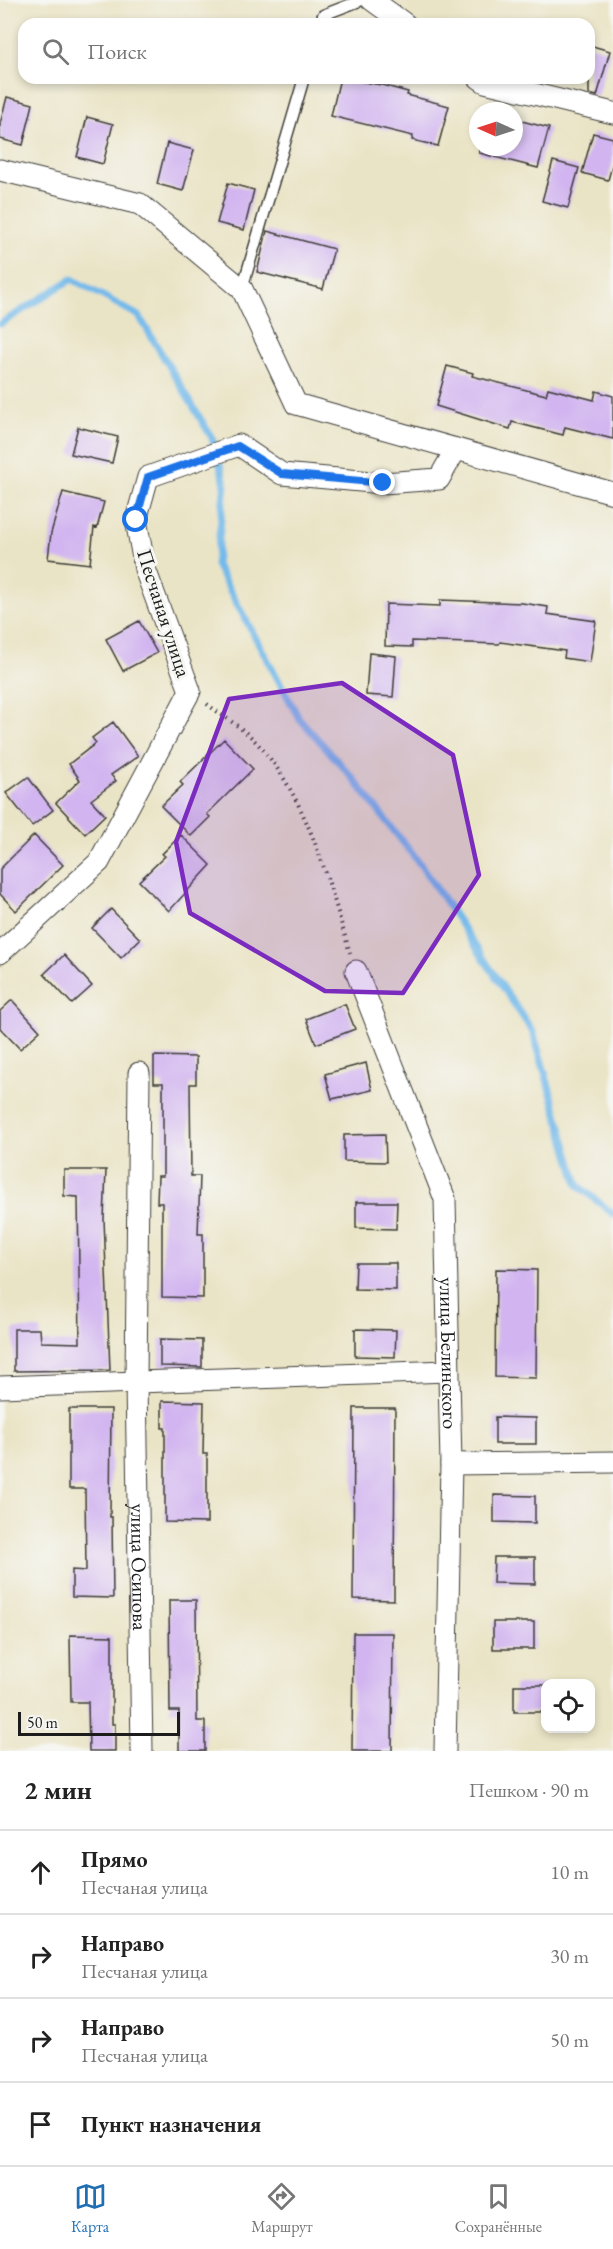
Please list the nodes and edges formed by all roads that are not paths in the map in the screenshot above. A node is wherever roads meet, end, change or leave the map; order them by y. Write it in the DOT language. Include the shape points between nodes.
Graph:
graph roads {
  1 [pos="362,0"];
  2 [pos="372,0"];
  3 [pos="322,18"];
  4 [pos="397,18"];
  5 [pos="302,84"];
  6 [pos="492,84"];
  7 [pos="613,113"];
  8 [pos="0,170"];
  9 [pos="242,289"];
  10 [pos="456,449"];
  11 [pos="613,493"];
  12 [pos="0,953"];
  13 [pos="356,971"];
  14 [pos="139,1073"];
  15 [pos="448,1371"];
  16 [pos="136,1382"];
  17 [pos="0,1388"];
  18 [pos="613,1462"];
  19 [pos="451,1464"];
  20 [pos="142,1751"];
  21 [pos="445,1751"];
  1 -- 3 [label="lane"];
  2 -- 4 [label="street"];
  5 -- 9 [label="lane"];
  6 -- 7 [label="street"];
  8 -- 9 [label="street" via="140,204"];
  9 -- 10 [label="street" via="296,404"];
  10 -- 11 [label="street"];
  10 -- 12 [label="street, Песчаная улица" via="439,479 383,483 282,474 238,446 148,477 136,520 145,569 190,690 99,862"];
  13 -- 15 [label="street, улица Белинского" via="445,1199"];
  14 -- 16 [label="street, улица Осипова"];
  15 -- 16 [label="street"];
  15 -- 19 [label="street, улица Белинского"];
  16 -- 17 [label="street"];
  16 -- 20 [label="street, улица Осипова"];
  18 -- 19 [label="street"];
  19 -- 21 [label="street, улица Белинского"];
}
